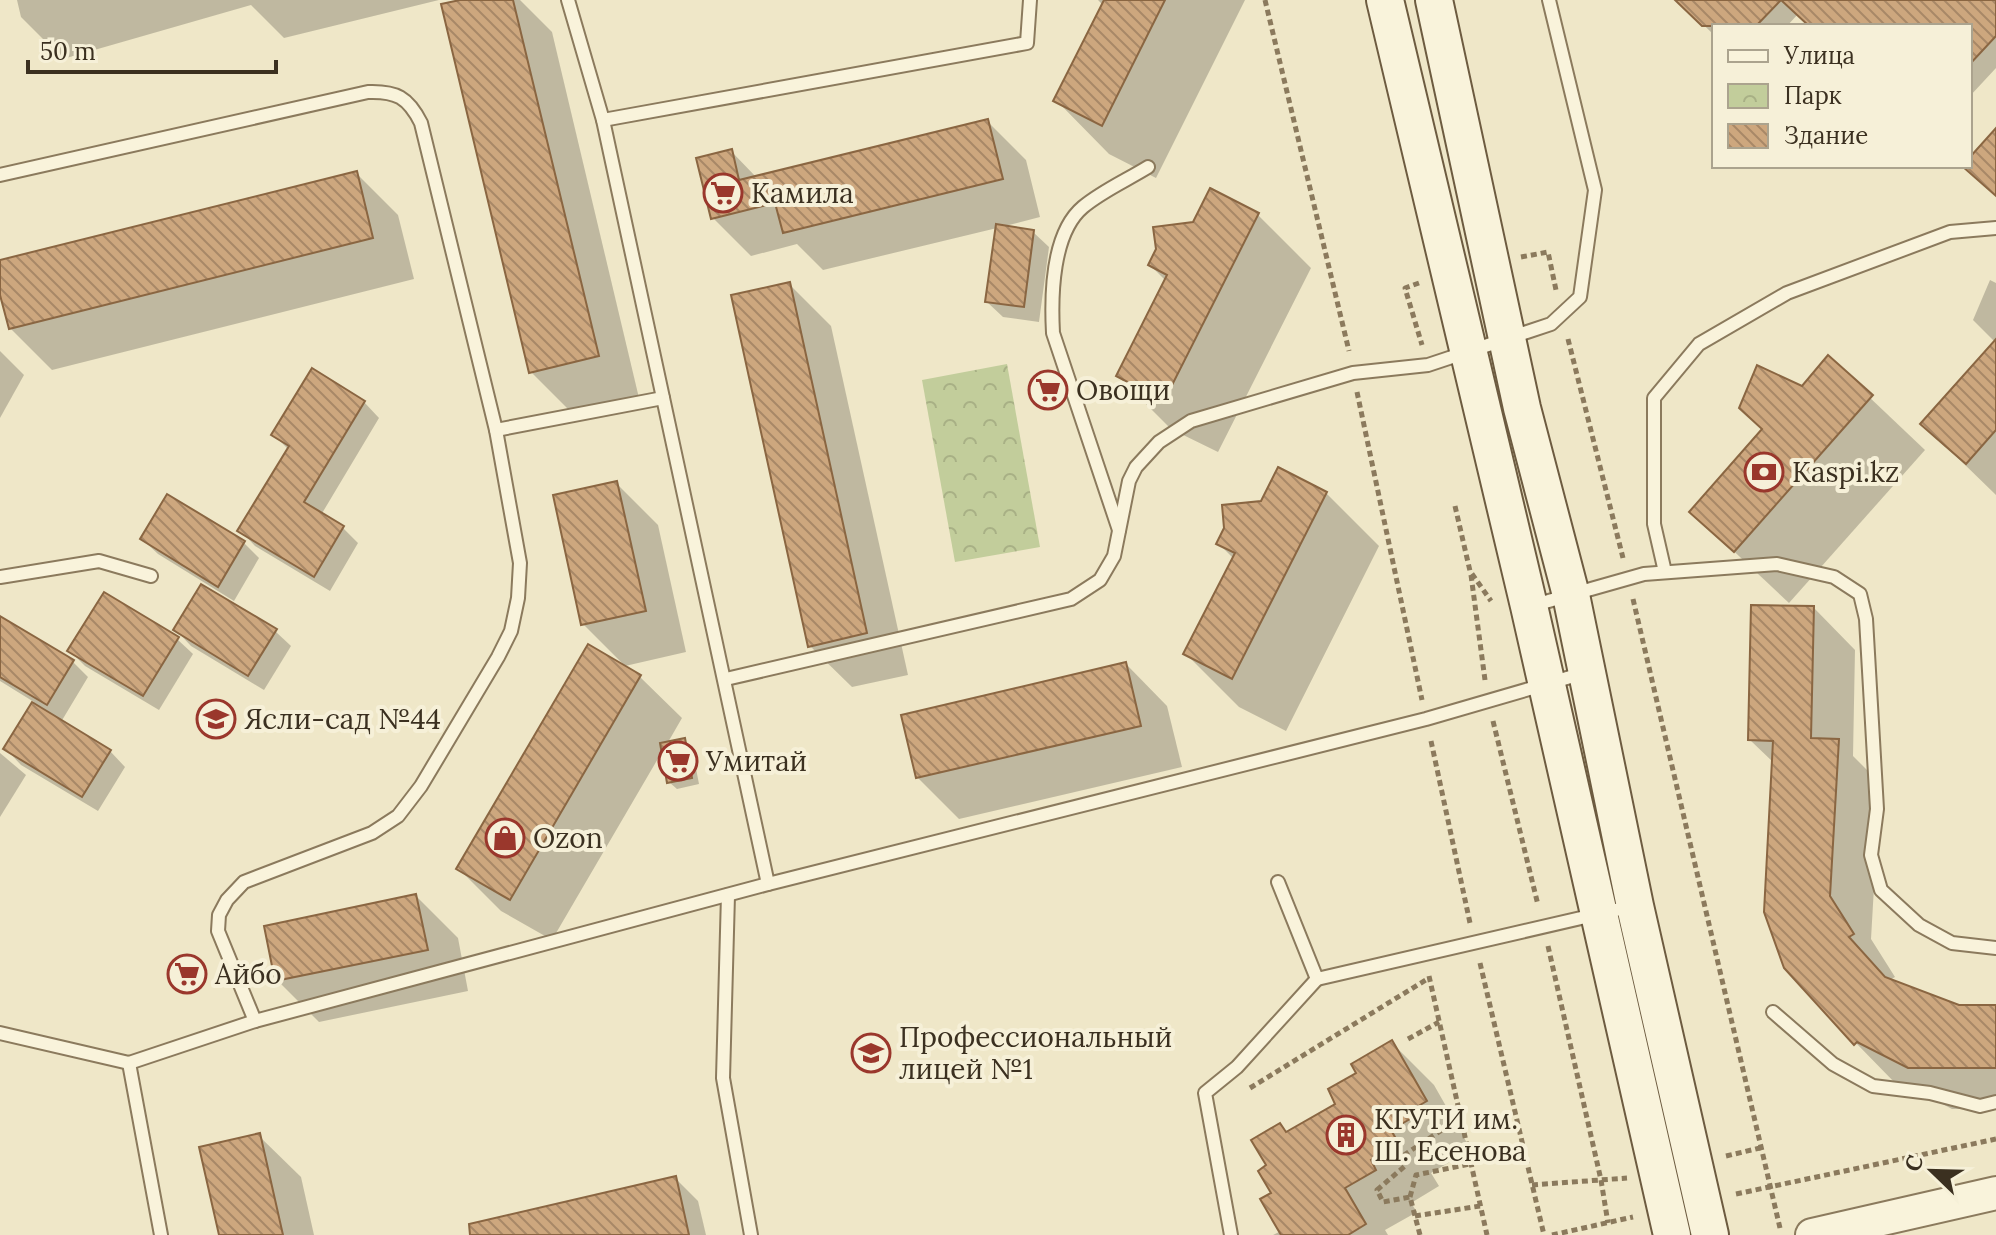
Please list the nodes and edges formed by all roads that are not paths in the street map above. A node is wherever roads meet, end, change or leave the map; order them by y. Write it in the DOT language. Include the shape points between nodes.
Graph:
graph roads {
  1 [pos="568,0"];
  2 [pos="1030,0"];
  3 [pos="1385,0"];
  4 [pos="1434,0"];
  5 [pos="1549,0"];
  6 [pos="603,120"];
  7 [pos="1148,167"];
  8 [pos="0,175"];
  9 [pos="1996,228"];
  10 [pos="1509,338"];
  11 [pos="1468,351"];
  12 [pos="663,398"];
  13 [pos="496,430"];
  14 [pos="1120,533"];
  15 [pos="1665,572"];
  16 [pos="151,576"];
  17 [pos="0,577"];
  18 [pos="1571,595"];
  19 [pos="1529,606"];
  20 [pos="1587,672"];
  21 [pos="726,679"];
  22 [pos="1545,684"];
  23 [pos="1278,882"];
  24 [pos="768,884"];
  25 [pos="728,895"];
  26 [pos="1635,906"];
  27 [pos="1599,914"];
  28 [pos="1996,948"];
  29 [pos="1317,979"];
  30 [pos="1773,1012"];
  31 [pos="255,1021"];
  32 [pos="0,1033"];
  33 [pos="129,1063"];
  34 [pos="1996,1102"];
  35 [pos="1996,1193"];
  36 [pos="1706,1218"];
  37 [pos="1670,1222"];
  38 [pos="161,1235"];
  39 [pos="751,1235"];
  40 [pos="1231,1235"];
  41 [pos="1812,1235"];
  1 -- 6 [label="lane"];
  2 -- 6 [label="lane" via="1027,43"];
  3 -- 11 [label="main road"];
  4 -- 10 [label="main road"];
  5 -- 10 [label="lane" via="1595,190 1580,297 1562,317"];
  6 -- 12 [label="lane"];
  7 -- 14 [label="lane" via="1082,207 1072,220 1051,304 1053,333"];
  8 -- 13 [label="lane" via="368,92 392,91 406,99 421,123"];
  9 -- 15 [label="lane" via="1950,232 1787,293 1699,344 1654,398 1654,524"];
  10 -- 11 [label="lane"];
  10 -- 18 [label="main road"];
  11 -- 14 [label="lane" via="1428,365 1353,373 1191,421 1159,442 1129,481"];
  11 -- 19 [label="main road"];
  12 -- 13 [label="lane"];
  12 -- 21 [label="lane"];
  13 -- 31 [label="lane" via="520,563 511,631 462,721 398,816 372,833 244,882 227,900 218,931"];
  14 -- 21 [label="lane" via="1100,580 1071,599"];
  15 -- 18 [label="lane"];
  15 -- 28 [label="lane" via="1777,564 1834,577 1860,594 1866,619 1877,809 1871,855 1881,890 1919,925 1952,943"];
  16 -- 17 [label="lane" via="99,561"];
  18 -- 19 [label="lane"];
  18 -- 20 [label="main road"];
  19 -- 22 [label="main road"];
  20 -- 22 [label="lane"];
  20 -- 26 [label="main road"];
  21 -- 24 [label="lane"];
  22 -- 24 [label="lane" via="1426,719"];
  22 -- 27 [label="main road"];
  23 -- 29 [label="lane"];
  24 -- 25 [label="lane"];
  25 -- 31 [label="lane"];
  25 -- 39 [label="lane" via="723,1078"];
  26 -- 27 [label="lane"];
  26 -- 36 [label="main road"];
  27 -- 29 [label="lane"];
  27 -- 37 [label="main road"];
  29 -- 40 [label="lane" via="1237,1067 1205,1093"];
  30 -- 34 [label="lane" via="1833,1064 1873,1086 1980,1106"];
  31 -- 33 [label="lane"];
  32 -- 33 [label="lane"];
  33 -- 38 [label="lane"];
  35 -- 41 [label="street"];
}
